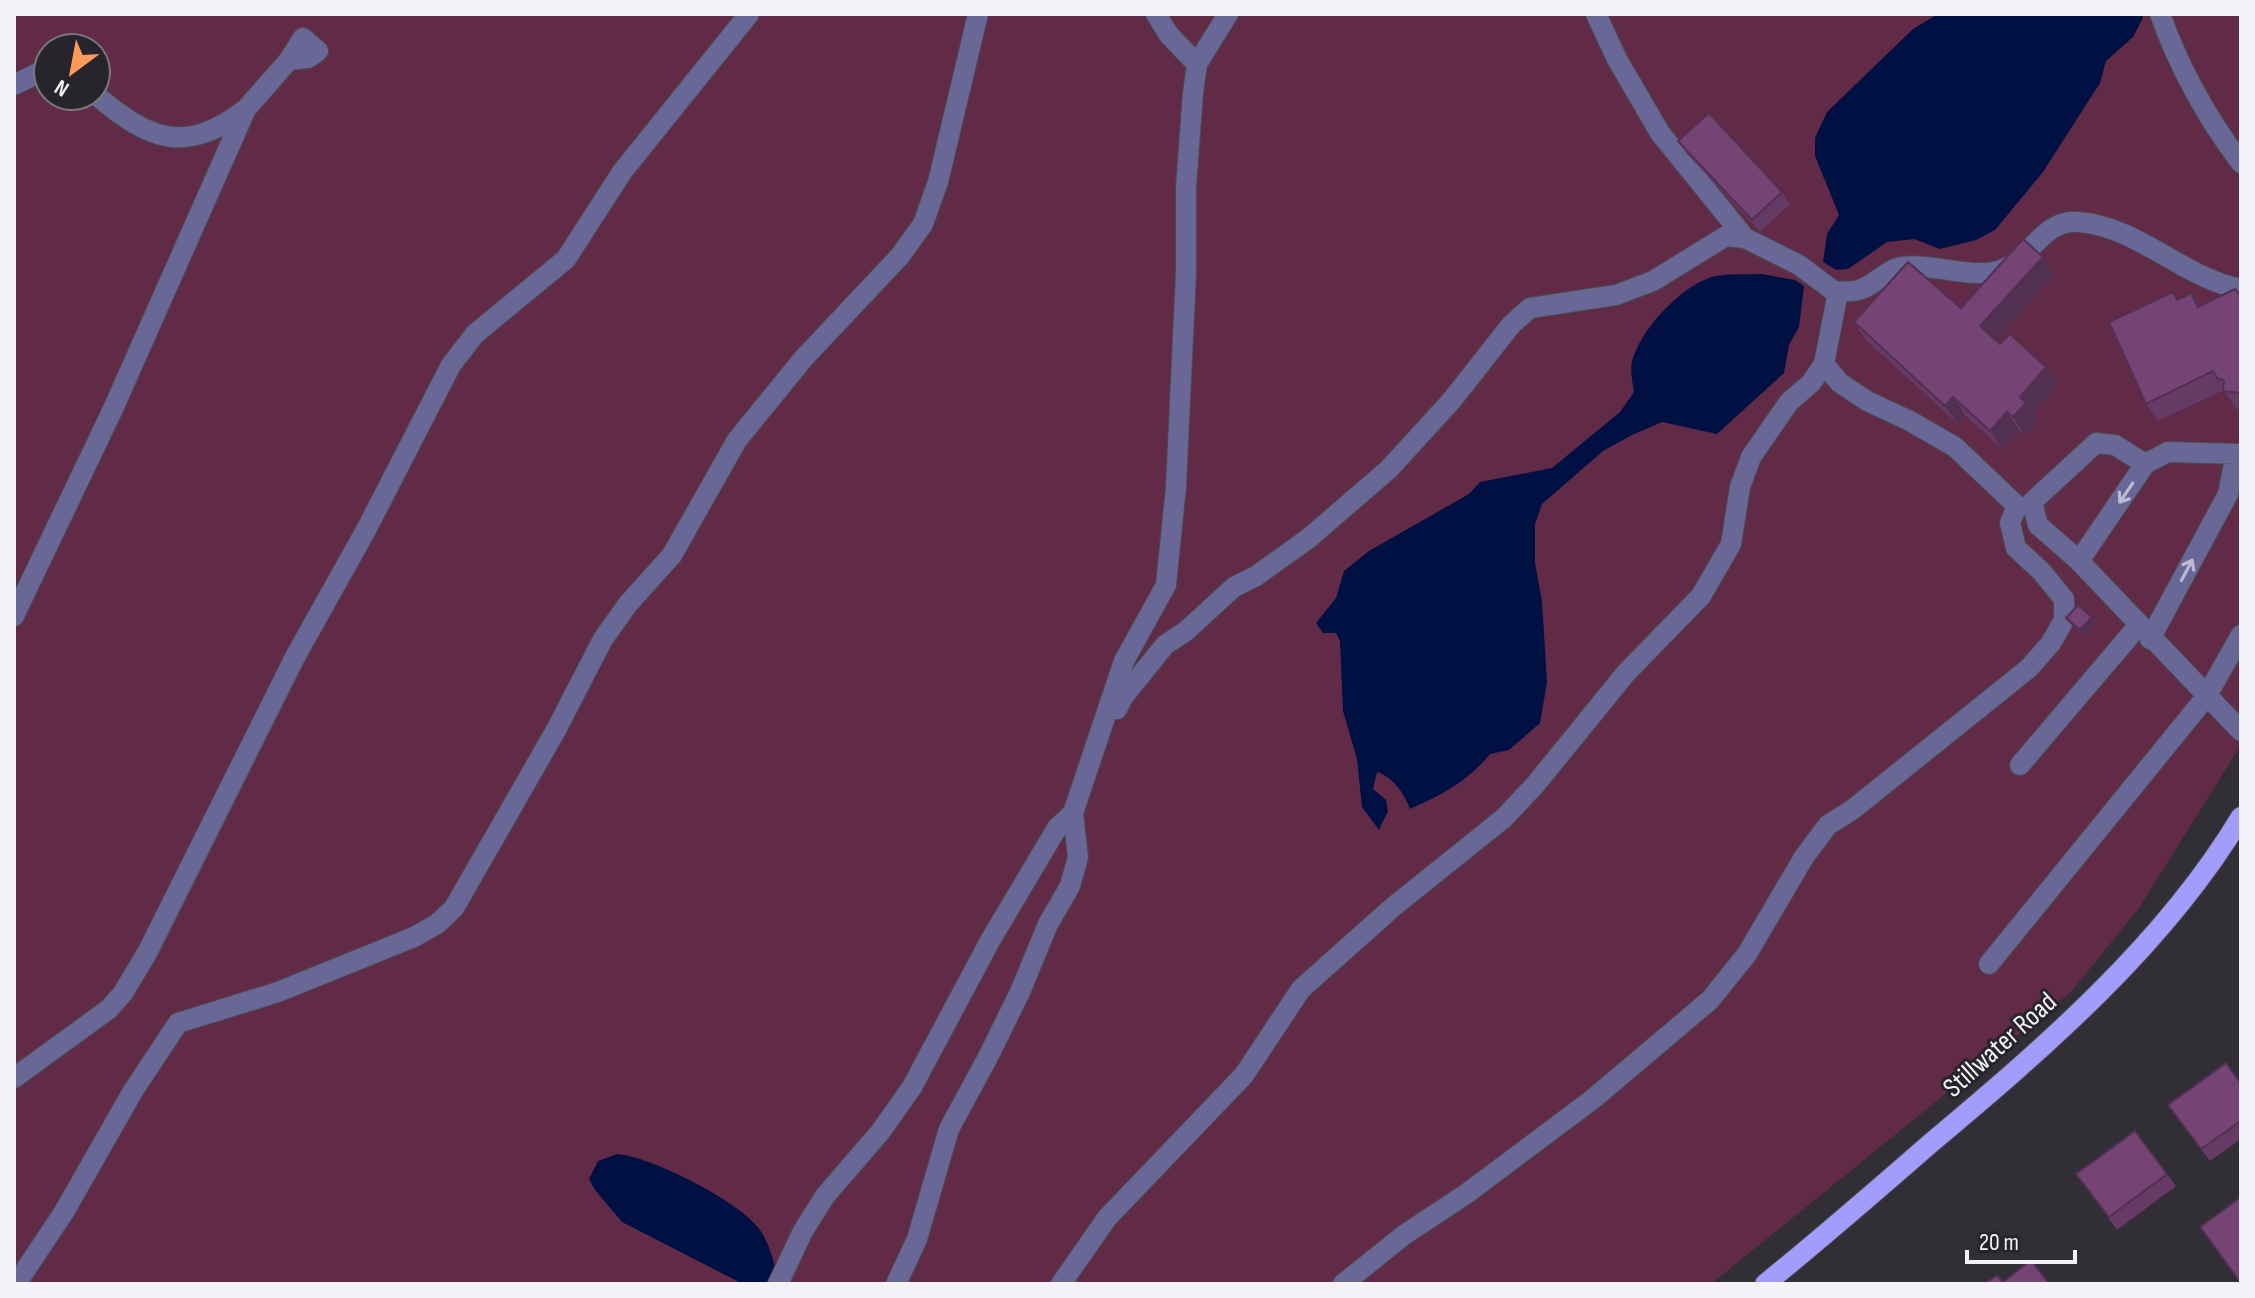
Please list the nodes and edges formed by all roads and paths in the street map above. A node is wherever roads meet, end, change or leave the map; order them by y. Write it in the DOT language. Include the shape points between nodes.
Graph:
graph roads {
  1 [pos="749,14"];
  2 [pos="978,14"];
  3 [pos="1156,14"];
  4 [pos="1228,14"];
  5 [pos="1596,14"];
  6 [pos="2160,14"];
  7 [pos="289,60"];
  8 [pos="1197,64"];
  9 [pos="32,76"];
  10 [pos="14,85"];
  11 [pos="112,106"];
  12 [pos="246,109"];
  13 [pos="2241,163"];
  14 [pos="1745,238"];
  15 [pos="2241,289"];
  16 [pos="1838,292"];
  17 [pos="1824,364"];
  18 [pos="2238,454"];
  19 [pos="2145,464"];
  20 [pos="2025,504"];
  21 [pos="2079,561"];
  22 [pos="14,616"];
  23 [pos="2144,632"];
  24 [pos="2241,635"];
  25 [pos="2206,697"];
  26 [pos="2241,731"];
  27 [pos="1091,763"];
  28 [pos="2020,765"];
  29 [pos="1073,813"];
  30 [pos="2241,817"];
  31 [pos="1989,964"];
  32 [pos="14,1078"];
  33 [pos="16,1284"];
  34 [pos="778,1284"];
  35 [pos="896,1284"];
  36 [pos="1061,1284"];
  37 [pos="1343,1284"];
  38 [pos="1765,1284"];
  1 -- 32 [label="lane" via="622,172 566,259 475,334 451,365 123,993 109,1009"];
  2 -- 33 [label="lane" via="923,224 737,440 672,555 603,639 454,908 437,924 400,943 278,992 178,1023"];
  3 -- 8 [label="lane"];
  4 -- 8 [label="lane"];
  5 -- 14 [label="lane" via="1660,133"];
  6 -- 13 [label="lane" via="2174,52"];
  7 -- 12 [label="lane"];
  8 -- 27 [label="lane" via="1186,187 1171,554 1166,585 1124,661"];
  9 -- 10 [label="lane"];
  11 -- 12 [label="lane" via="148,132 171,138 197,136"];
  12 -- 22 [label="lane"];
  14 -- 16 [label="lane"];
  14 -- 27 [label="lane" via="1726,236 1653,281 1616,295 1530,308 1389,469 1309,538 1234,587 1165,645 1123,697"];
  15 -- 16 [label="lane" via="2192,272 2111,230 2077,222 2050,228 2017,263 1993,272 1900,267 1861,289"];
  16 -- 17 [label="lane"];
  17 -- 20 [label="lane" via="1867,401 1955,447"];
  17 -- 36 [label="lane" via="1789,402 1751,457 1731,544 1701,596 1626,673 1504,818 1301,989 1244,1075 1107,1218"];
  18 -- 19 [label="lane" via="2168,452"];
  23 -- 18 [label="lane, one-way" via="2228,494"];
  19 -- 20 [label="lane" via="2115,445 2096,443"];
  19 -- 21 [label="lane, one-way"];
  20 -- 21 [label="lane" via="2038,525"];
  20 -- 37 [label="lane" via="2010,523 2016,548 2064,599 2064,620 2044,651 1996,697 1828,825 1747,954 1710,1000 1593,1099"];
  21 -- 23 [label="lane"];
  23 -- 25 [label="lane"];
  23 -- 28 [label="lane"];
  24 -- 25 [label="lane"];
  25 -- 26 [label="lane"];
  25 -- 31 [label="lane"];
  27 -- 29 [label="lane"];
  29 -- 34 [label="lane" via="1057,828 991,939 912,1087 825,1196"];
  29 -- 35 [label="lane" via="1078,857 1070,886 949,1129 917,1239"];
  30 -- 38 [label="main road, Stillwater Road" via="2198,881 2105,985 2009,1078"];
}
